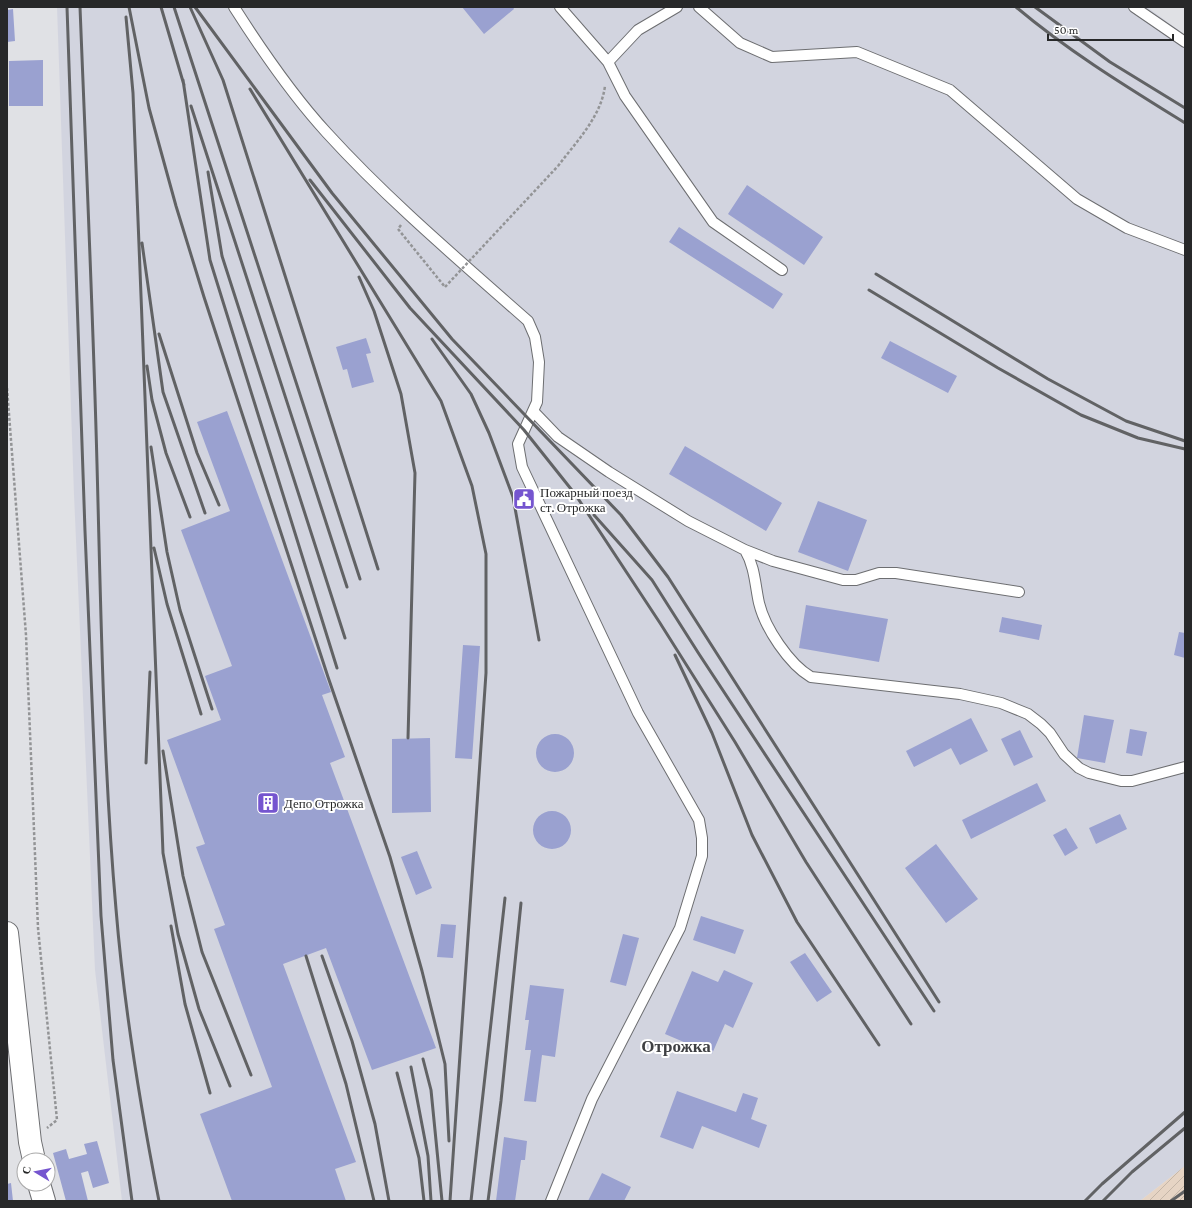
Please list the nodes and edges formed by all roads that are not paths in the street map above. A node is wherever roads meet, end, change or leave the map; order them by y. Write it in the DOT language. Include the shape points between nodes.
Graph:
graph roads {
  1 [pos="234,7"];
  2 [pos="560,7"];
  3 [pos="677,7"];
  4 [pos="699,7"];
  5 [pos="1134,7"];
  6 [pos="1185,42"];
  7 [pos="608,62"];
  8 [pos="1185,250"];
  9 [pos="782,270"];
  10 [pos="533,411"];
  11 [pos="745,550"];
  12 [pos="1019,592"];
  13 [pos="1185,767"];
  14 [pos="7,933"];
  15 [pos="32,1151"];
  16 [pos="551,1201"];
  1 -- 10 [label="lane" via="270,62 326,133 409,216 528,321 535,337 539,362 537,402"];
  2 -- 7 [label="lane"];
  3 -- 7 [label="lane" via="638,30"];
  4 -- 8 [label="lane" via="740,43 772,57 857,52 950,90 1077,200 1127,228"];
  5 -- 6 [label="lane"];
  7 -- 9 [label="lane" via="625,96 713,222"];
  10 -- 11 [label="lane" via="558,437 609,472 688,521"];
  10 -- 16 [label="lane" via="518,444 522,467 638,713 699,820 702,838 702,856 680,928 592,1099"];
  11 -- 12 [label="lane" via="773,561 843,580 856,580 879,573 896,574"];
  11 -- 13 [label="lane" via="753,567 759,605 769,626 791,660 811,677 960,694 1001,703 1028,714 1050,733 1064,754 1079,768 1096,775 1132,781"];
  14 -- 15 [label="street"];
}
